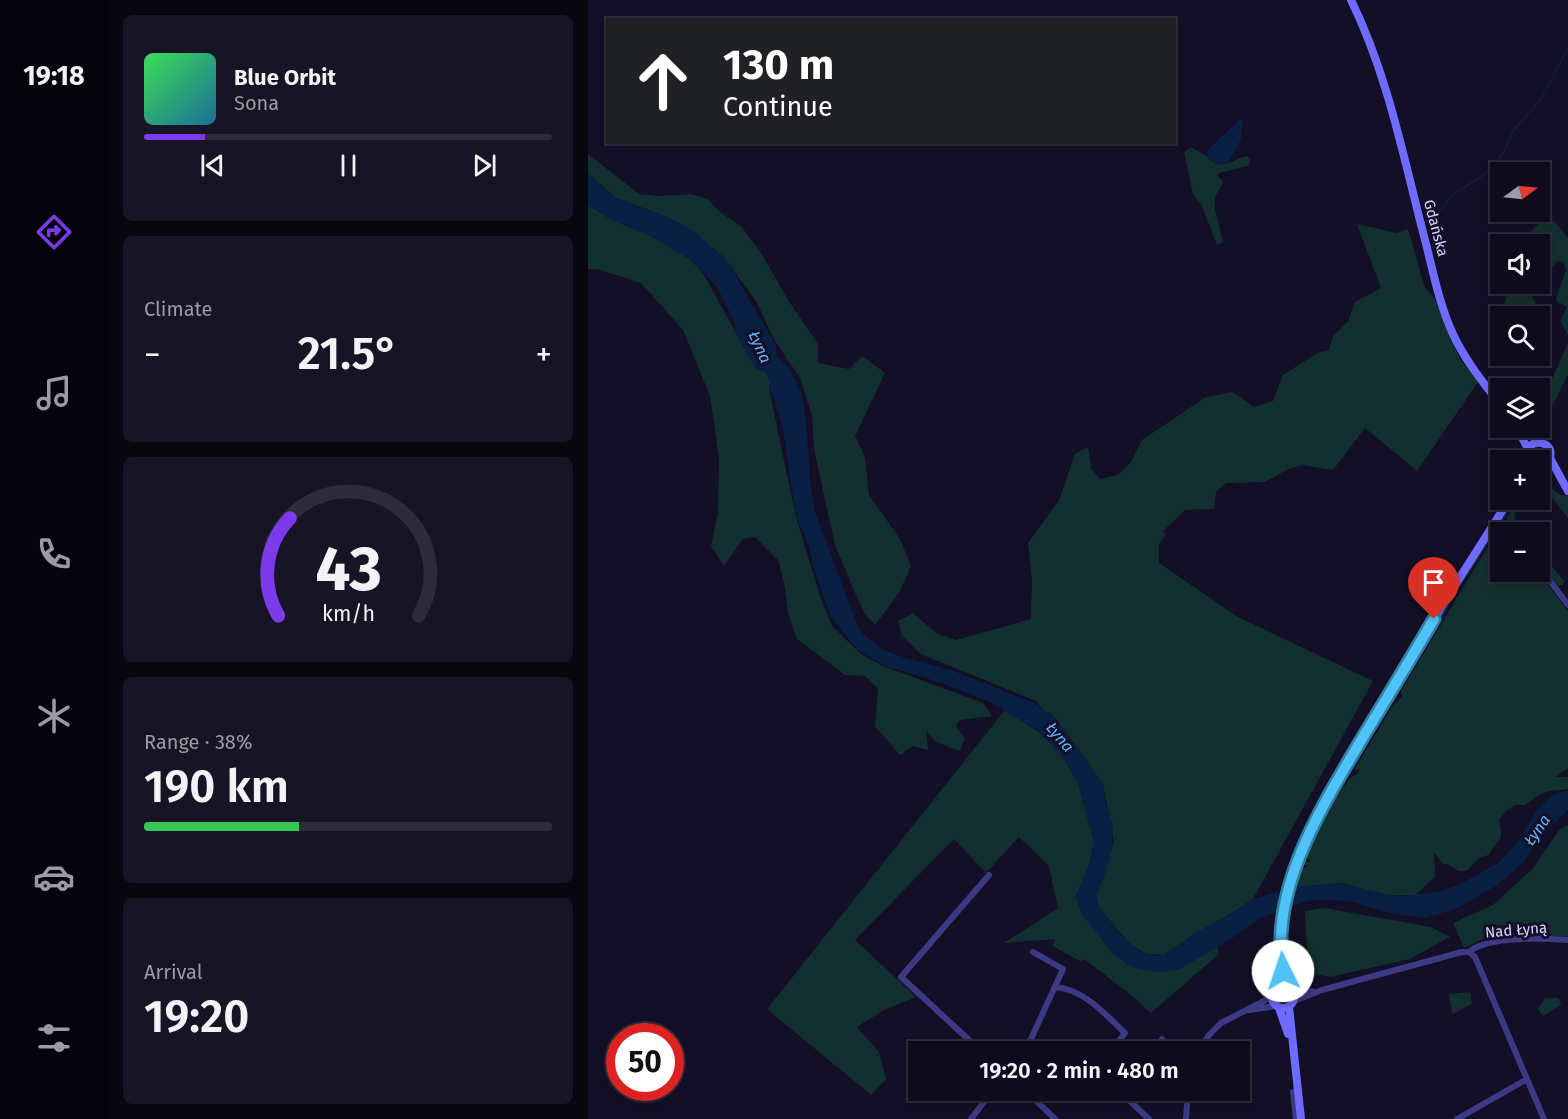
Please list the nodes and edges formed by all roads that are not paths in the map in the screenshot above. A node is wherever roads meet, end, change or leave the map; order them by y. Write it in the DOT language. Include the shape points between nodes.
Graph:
graph roads {
  1 [pos="1351,0"];
  2 [pos="1490,391"];
  3 [pos="1523,438"];
  4 [pos="1532,438"];
  5 [pos="1537,442"];
  6 [pos="1528,449"];
  7 [pos="1549,450"];
  8 [pos="1550,458"];
  9 [pos="1550,474"];
  10 [pos="1566,489"];
  11 [pos="1503,510"];
  12 [pos="1550,581"];
  13 [pos="1568,605"];
  14 [pos="989,875"];
  15 [pos="1568,940"];
  16 [pos="1033,952"];
  17 [pos="1469,952"];
  18 [pos="1282,986"];
  19 [pos="1056,987"];
  20 [pos="1293,1000"];
  21 [pos="1276,1004"];
  22 [pos="970,1041"];
  23 [pos="1030,1041"];
  24 [pos="1119,1041"];
  25 [pos="1205,1041"];
  26 [pos="1292,1046"];
  27 [pos="1527,1079"];
  28 [pos="1296,1092"];
  29 [pos="985,1101"];
  30 [pos="1036,1101"];
  31 [pos="1130,1101"];
  32 [pos="1187,1101"];
  33 [pos="971,1119"];
  34 [pos="1055,1119"];
  35 [pos="1149,1119"];
  36 [pos="1186,1119"];
  37 [pos="1296,1119"];
  38 [pos="1301,1119"];
  39 [pos="1457,1119"];
  40 [pos="1544,1119"];
  1 -- 2 [label="main road, Gdańska" via="1384,86 1445,314 1469,364"];
  3 -- 6 [label="main road"];
  4 -- 5 [label="main road"];
  5 -- 6 [label="main road"];
  5 -- 7 [label="main road"];
  8 -- 10 [label="main road"];
  9 -- 10 [label="main road"];
  11 -- 18 [label="main road" via="1450,592 1308,837 1286,906 1280,956"];
  12 -- 13 [label="street"];
  14 -- 22 [label="street" via="901,977"];
  15 -- 17 [label="street, Nad Łyną" via="1524,939 1480,945"];
  16 -- 19 [label="street" via="1064,969"];
  17 -- 20 [label="street, Nad Łyną"];
  17 -- 27 [label="street" via="1475,957"];
  18 -- 20 [label="main road"];
  18 -- 21 [label="main road"];
  19 -- 23 [label="street"];
  19 -- 24 [label="street" via="1067,988 1087,999 1125,1033"];
  20 -- 21 [label="main road"];
  20 -- 26 [label="main road"];
  21 -- 25 [label="street" via="1245,1011 1221,1023"];
  21 -- 26 [label="main road"];
  26 -- 28 [label="main road"];
  27 -- 39 [label="street"];
  27 -- 40 [label="street"];
  28 -- 37 [label="street"];
  28 -- 38 [label="main road"];
  29 -- 33 [label="street"];
  30 -- 34 [label="street"];
  31 -- 35 [label="street"];
  32 -- 36 [label="street"];
}
